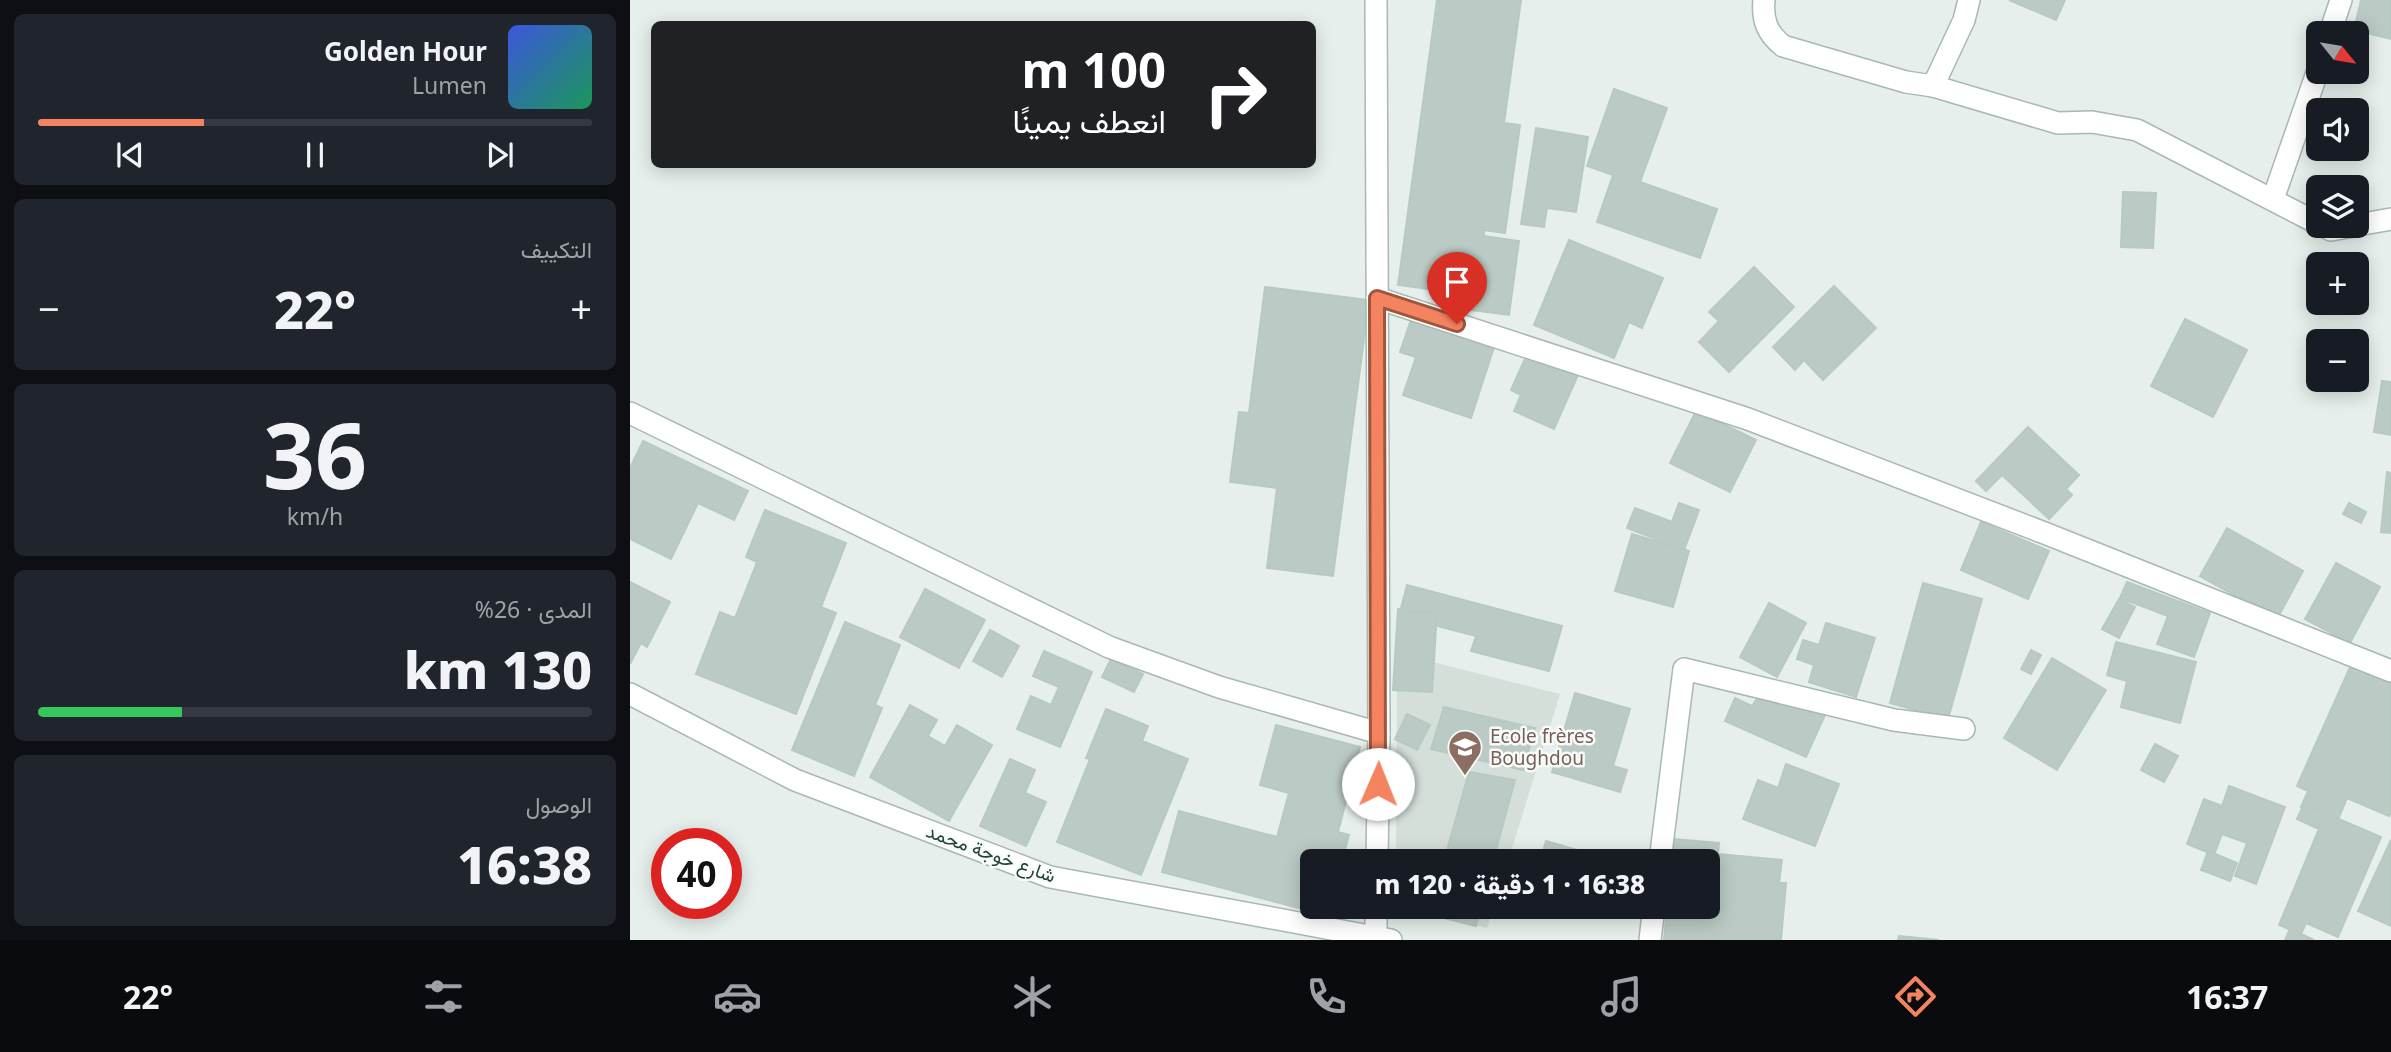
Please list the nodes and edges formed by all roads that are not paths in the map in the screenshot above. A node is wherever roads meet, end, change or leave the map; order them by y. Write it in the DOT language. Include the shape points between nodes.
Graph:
graph roads {
  1 [pos="1376,0"];
  2 [pos="1764,0"];
  3 [pos="1969,0"];
  4 [pos="2341,0"];
  5 [pos="2334,21"];
  6 [pos="2313,84"];
  7 [pos="1933,86"];
  8 [pos="2273,199"];
  9 [pos="2306,217"];
  10 [pos="2391,219"];
  11 [pos="2369,223"];
  12 [pos="1377,298"];
  13 [pos="630,413"];
  14 [pos="2391,671"];
  15 [pos="630,694"];
  16 [pos="1964,729"];
  17 [pos="1379,733"];
  18 [pos="1377,849"];
  19 [pos="1662,849"];
  20 [pos="1378,919"];
  21 [pos="1652,919"];
  22 [pos="1381,939"];
  23 [pos="1650,940"];
  1 -- 12 [label="street"];
  2 -- 7 [label="street" via="1762,17 1771,37 1783,46"];
  3 -- 7 [label="street"];
  4 -- 5 [label="street"];
  6 -- 8 [label="street"];
  7 -- 8 [label="street" via="2058,123 2092,122 2137,130"];
  8 -- 9 [label="street"];
  10 -- 11 [label="street"];
  12 -- 14 [label="street" via="1748,419"];
  12 -- 17 [label="street"];
  13 -- 17 [label="street" via="1109,647 1219,687"];
  15 -- 22 [label="street, شارع خوجة محمد" via="795,780 1051,877"];
  16 -- 19 [label="street" via="1894,720 1684,669"];
  17 -- 18 [label="street"];
  20 -- 22 [label="street"];
  21 -- 23 [label="street"];
}
